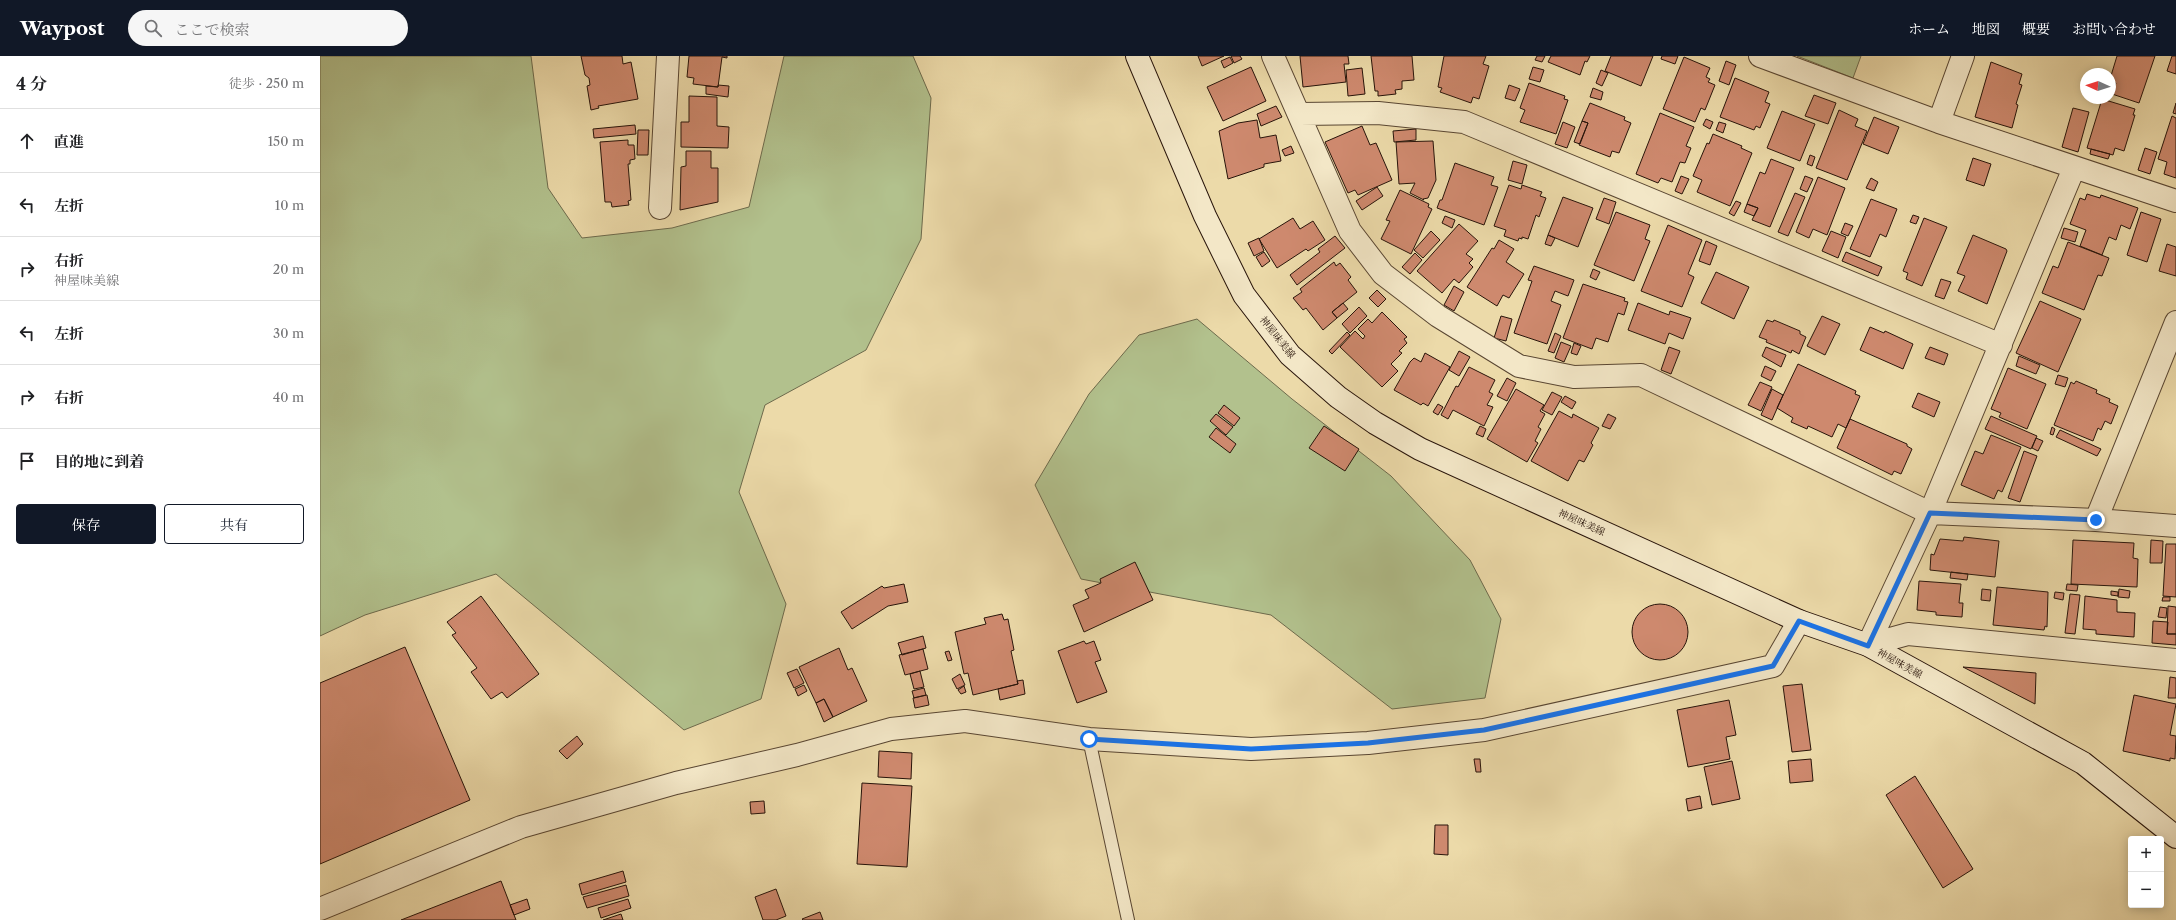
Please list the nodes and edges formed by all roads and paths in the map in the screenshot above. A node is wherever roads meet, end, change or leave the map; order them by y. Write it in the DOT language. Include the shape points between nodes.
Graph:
graph roads {
  1 [pos="668,56"];
  2 [pos="1137,56"];
  3 [pos="1274,56"];
  4 [pos="1760,56"];
  5 [pos="1963,56"];
  6 [pos="1300,114"];
  7 [pos="1939,122"];
  8 [pos="2074,168"];
  9 [pos="2176,201"];
  10 [pos="660,208"];
  11 [pos="2176,322"];
  12 [pos="2001,345"];
  13 [pos="1930,513"];
  14 [pos="2096,520"];
  15 [pos="2176,526"];
  16 [pos="1799,621"];
  17 [pos="1868,646"];
  18 [pos="2176,660"];
  19 [pos="1089,739"];
  20 [pos="2176,837"];
  21 [pos="320,909"];
  22 [pos="1128,920"];
  1 -- 10 [label="street"];
  2 -- 16 [label="street, 神屋味美線" via="1205,216 1244,295 1290,355 1338,397 1375,423 1420,449"];
  3 -- 6 [label="street"];
  4 -- 7 [label="street"];
  5 -- 7 [label="street"];
  6 -- 12 [label="street" via="1378,113 1464,122"];
  6 -- 13 [label="street" via="1350,231 1383,274 1438,316 1519,366 1574,377 1641,375"];
  7 -- 8 [label="street"];
  8 -- 9 [label="street"];
  8 -- 12 [label="street"];
  11 -- 14 [label="street"];
  12 -- 13 [label="street"];
  13 -- 14 [label="street"];
  13 -- 17 [label="street"];
  14 -- 15 [label="street"];
  16 -- 17 [label="street, 神屋味美線"];
  16 -- 19 [label="street" via="1773,666 1484,730 1368,743 1251,749"];
  17 -- 18 [label="street" via="1908,634"];
  17 -- 20 [label="street, 神屋味美線" via="2084,762"];
  19 -- 21 [label="street" via="965,721 891,729 797,755 676,783 521,827"];
  19 -- 22 [label="lane"];
}
